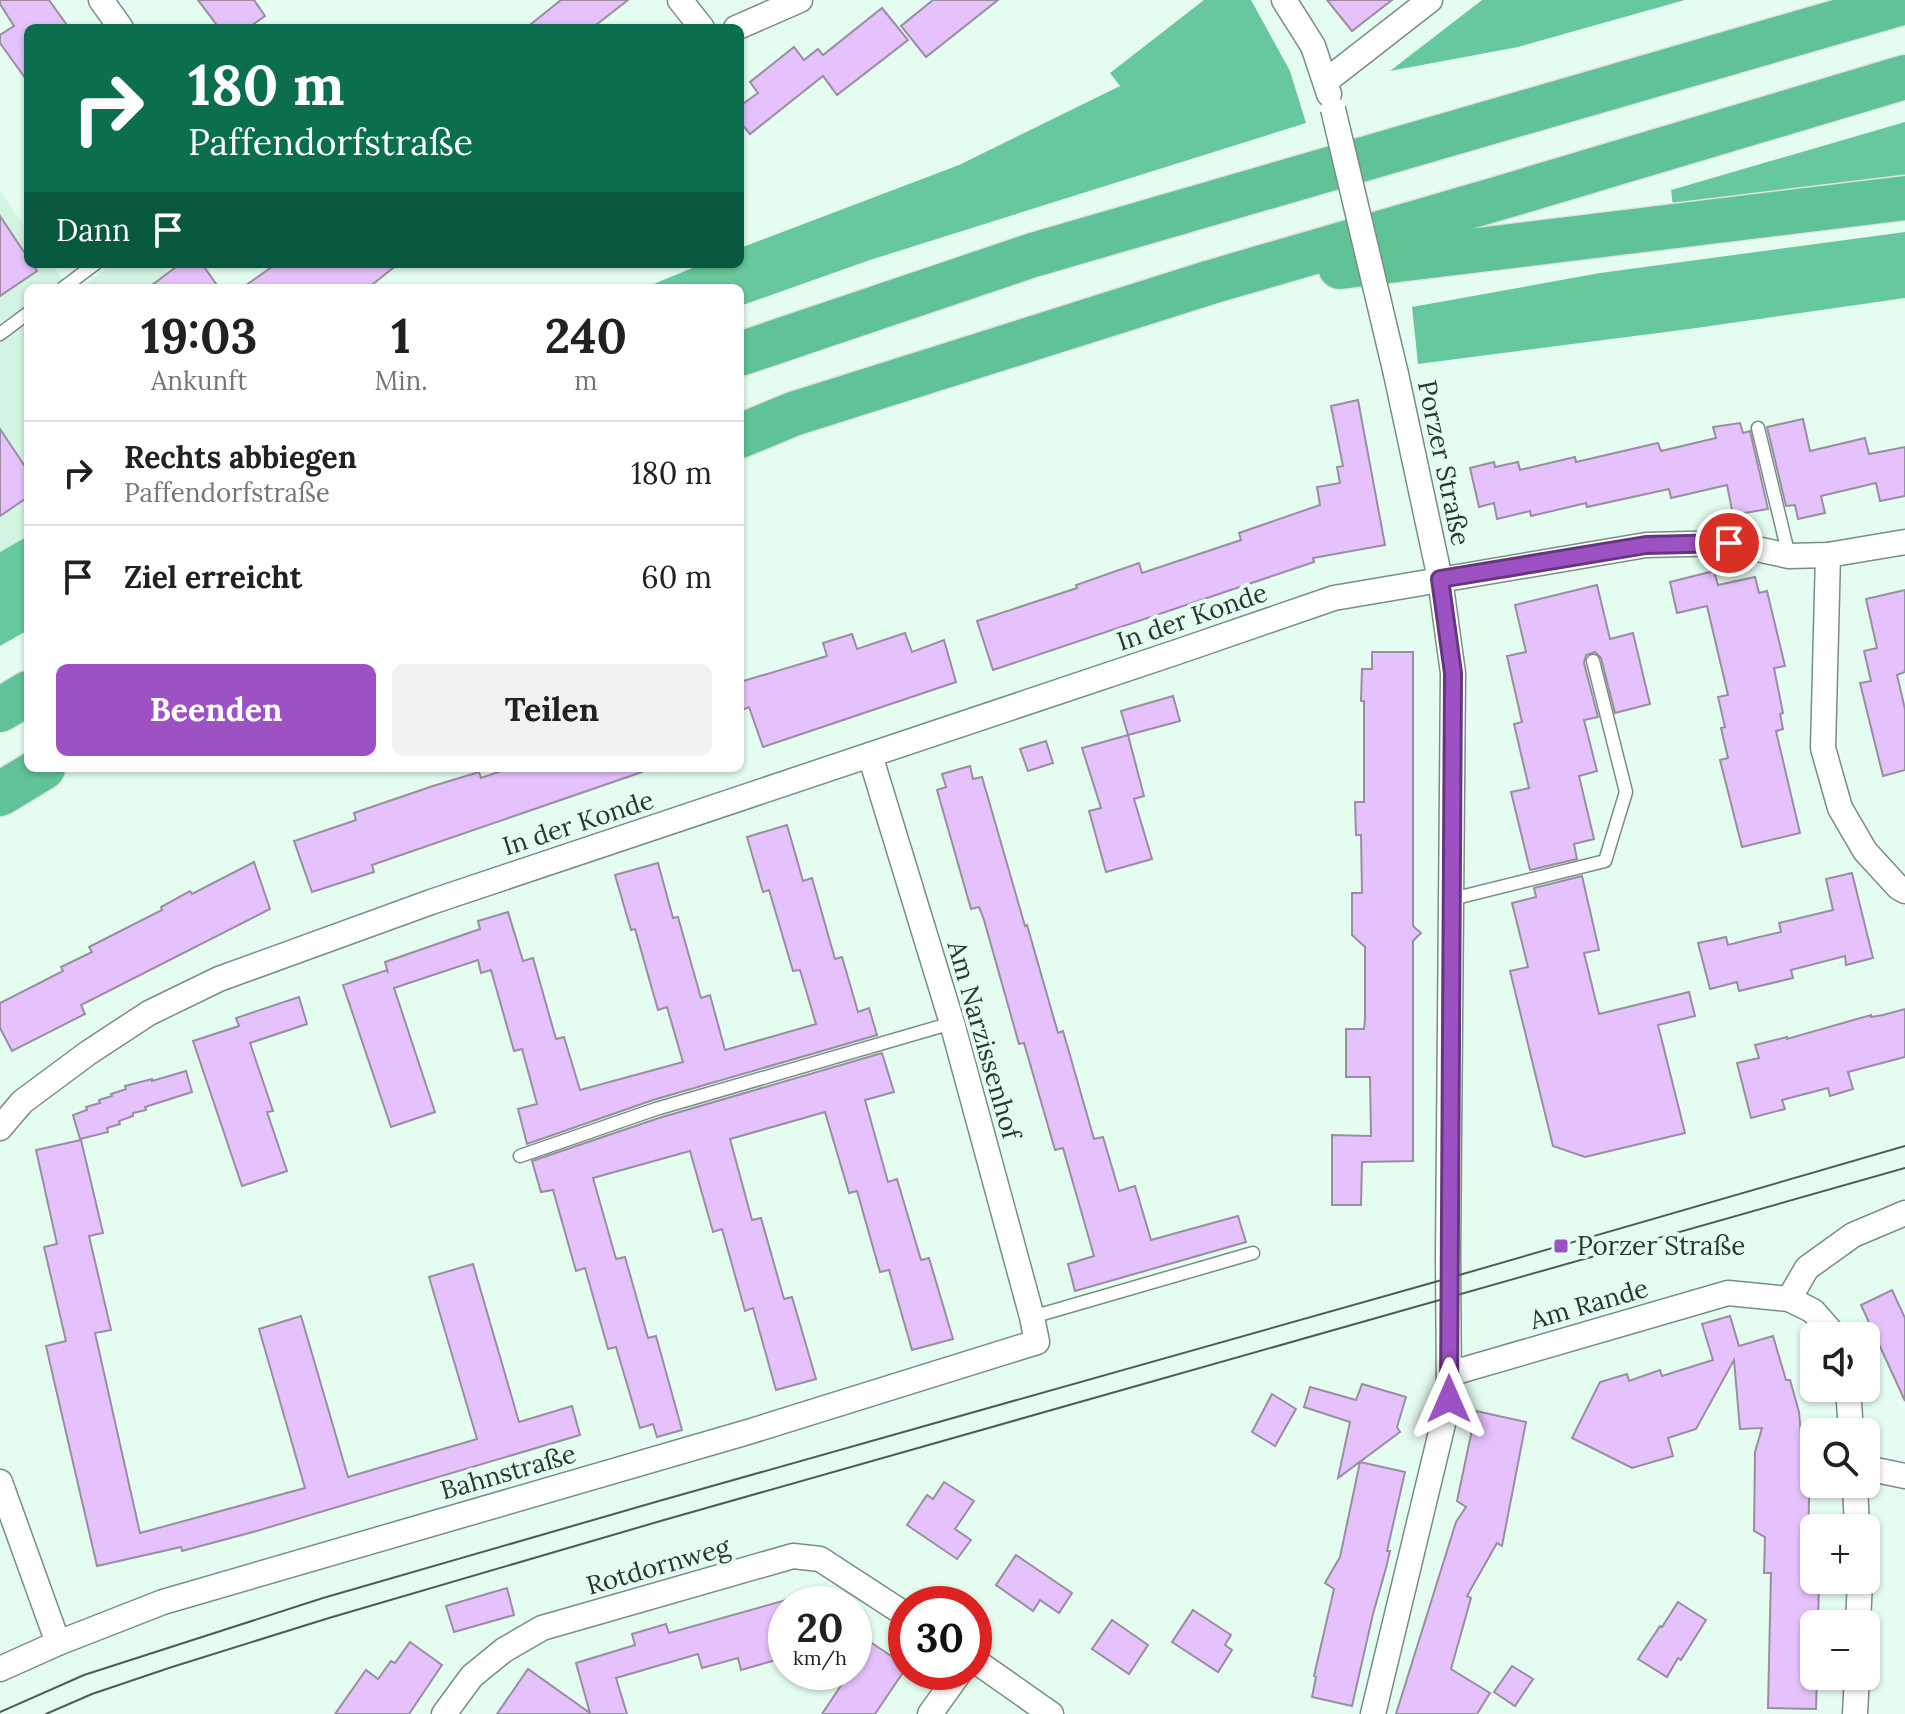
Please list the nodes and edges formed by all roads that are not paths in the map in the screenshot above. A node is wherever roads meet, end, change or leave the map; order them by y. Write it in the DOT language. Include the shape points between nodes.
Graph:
graph roads {
  1 [pos="101,0"];
  2 [pos="680,0"];
  3 [pos="800,0"];
  4 [pos="1284,0"];
  5 [pos="1430,0"];
  6 [pos="1905,2"];
  7 [pos="118,24"];
  8 [pos="699,24"];
  9 [pos="744,24"];
  10 [pos="1905,77"];
  11 [pos="1326,81"];
  12 [pos="1905,198"];
  13 [pos="90,268"];
  14 [pos="1211,282"];
  15 [pos="68,284"];
  16 [pos="24,316"];
  17 [pos="0,334"];
  18 [pos="744,353"];
  19 [pos="1758,428"];
  20 [pos="744,434"];
  21 [pos="1905,542"];
  22 [pos="1828,555"];
  23 [pos="1789,556"];
  24 [pos="1440,579"];
  25 [pos="1593,661"];
  26 [pos="24,695"];
  27 [pos="0,710"];
  28 [pos="870,755"];
  29 [pos="36,772"];
  30 [pos="0,794"];
  31 [pos="1905,891"];
  32 [pos="1452,899"];
  33 [pos="952,1023"];
  34 [pos="0,1128"];
  35 [pos="520,1156"];
  36 [pos="1905,1213"];
  37 [pos="1253,1253"];
  38 [pos="1789,1299"];
  39 [pos="1032,1317"];
  40 [pos="1823,1322"];
  41 [pos="1037,1342"];
  42 [pos="1449,1374"];
  43 [pos="1880,1471"];
  44 [pos="1905,1476"];
  45 [pos="0,1482"];
  46 [pos="888,1603"];
  47 [pos="58,1643"];
  48 [pos="0,1669"];
  49 [pos="992,1673"];
  50 [pos="947,1690"];
  51 [pos="1856,1690"];
  52 [pos="444,1714"];
  53 [pos="930,1714"];
  54 [pos="1051,1714"];
  55 [pos="1373,1714"];
  56 [pos="1855,1714"];
  1 -- 7 [label="street"];
  2 -- 8 [label="street"];
  3 -- 9 [label="street"];
  4 -- 11 [label="street, Porzer Straße" via="1313,46"];
  5 -- 11 [label="street"];
  6 -- 18 [label="highway" via="1033,255"];
  10 -- 14 [label="highway"];
  11 -- 24 [label="street, Porzer Straße, bridge"];
  12 -- 14 [label="highway"];
  13 -- 15 [label="lane"];
  14 -- 20 [label="highway" via="793,414"];
  16 -- 17 [label="lane"];
  19 -- 23 [label="lane"];
  21 -- 22 [label="street, In der Konde"];
  22 -- 23 [label="street, In der Konde"];
  22 -- 31 [label="street" via="1823,748 1840,808 1865,851"];
  23 -- 24 [label="street, In der Konde" via="1729,543 1646,545"];
  24 -- 28 [label="street, In der Konde" via="1334,598"];
  24 -- 32 [label="street, Porzer Straße" via="1453,673"];
  25 -- 32 [label="lane" via="1626,792 1605,861"];
  26 -- 27 [label="highway"];
  28 -- 33 [label="street, Am Narzissenhof"];
  28 -- 34 [label="street, In der Konde" via="418,906 219,979 149,1013 88,1053 22,1102"];
  29 -- 30 [label="highway"];
  32 -- 42 [label="street, Porzer Straße"];
  33 -- 35 [label="lane" via="656,1109"];
  33 -- 39 [label="street, Am Narzissenhof"];
  36 -- 38 [label="street" via="1853,1235 1807,1268"];
  37 -- 39 [label="lane"];
  38 -- 40 [label="street"];
  38 -- 42 [label="street, Am Rande" via="1728,1293"];
  39 -- 41 [label="street, Am Narzissenhof"];
  41 -- 47 [label="street, Bahnstraße" via="163,1602"];
  42 -- 55 [label="street, Porzer Straße" via="1449,1399"];
  43 -- 44 [label="street"];
  45 -- 47 [label="street"];
  46 -- 52 [label="street, Rotdornweg" via="820,1559 793,1556 542,1628 472,1676"];
  47 -- 48 [label="street, Bahnstraße"];
  49 -- 54 [label="street"];
  50 -- 53 [label="street"];
  51 -- 56 [label="street"];
}
